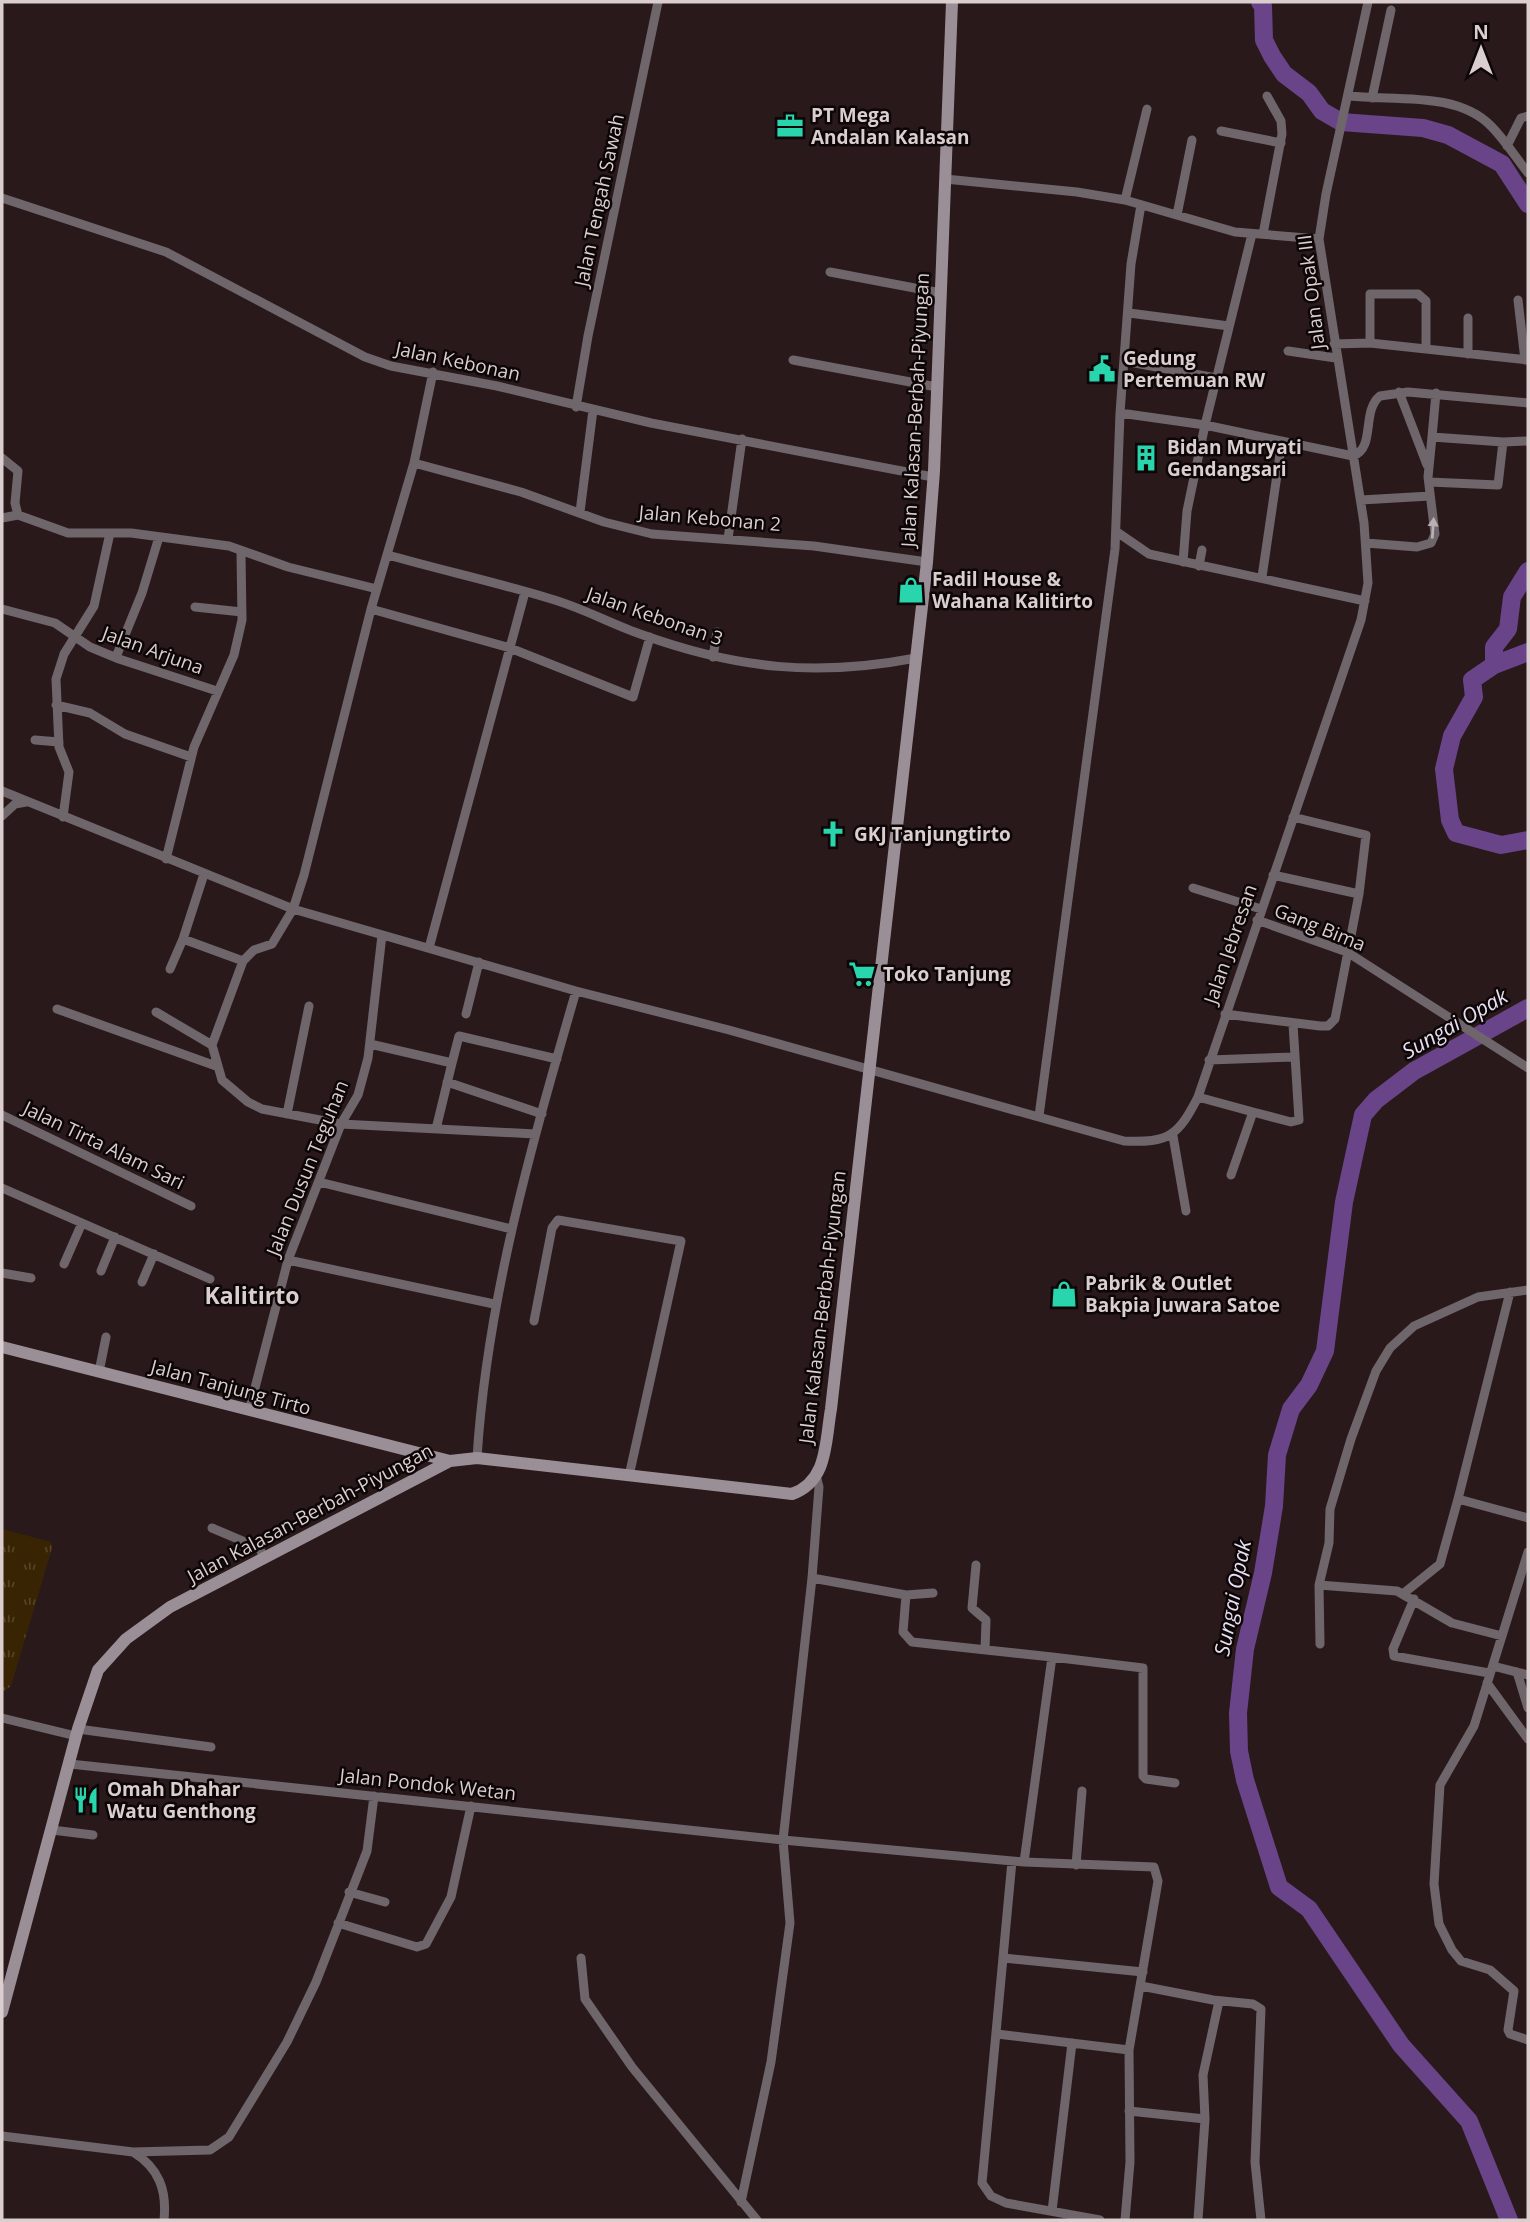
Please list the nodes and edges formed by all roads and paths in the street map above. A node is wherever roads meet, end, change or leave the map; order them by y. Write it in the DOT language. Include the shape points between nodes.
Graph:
graph roads {
  1 [pos="659,2"];
  2 [pos="952,2"];
  3 [pos="1368,2"];
  4 [pos="1391,10"];
  5 [pos="1267,96"];
  6 [pos="1372,98"];
  7 [pos="1348,100"];
  8 [pos="1147,109"];
  9 [pos="1528,116"];
  10 [pos="1221,131"];
  11 [pos="1192,140"];
  12 [pos="1280,143"];
  13 [pos="1507,146"];
  14 [pos="1528,173"];
  15 [pos="945,178"];
  16 [pos="2,198"];
  17 [pos="1125,201"];
  18 [pos="1140,205"];
  19 [pos="1177,215"];
  20 [pos="1252,234"];
  21 [pos="1263,234"];
  22 [pos="1320,239"];
  23 [pos="830,272"];
  24 [pos="941,293"];
  25 [pos="1518,300"];
  26 [pos="1129,313"];
  27 [pos="1468,318"];
  28 [pos="1229,326"];
  29 [pos="1370,343"];
  30 [pos="1334,344"];
  31 [pos="1426,349"];
  32 [pos="1287,351"];
  33 [pos="1468,354"];
  34 [pos="1336,358"];
  35 [pos="793,360"];
  36 [pos="1527,360"];
  37 [pos="1124,361"];
  38 [pos="433,372"];
  39 [pos="1216,378"];
  40 [pos="937,387"];
  41 [pos="1399,392"];
  42 [pos="1436,393"];
  43 [pos="1528,403"];
  44 [pos="576,407"];
  45 [pos="593,410"];
  46 [pos="1120,413"];
  47 [pos="1205,425"];
  48 [pos="1432,437"];
  49 [pos="742,439"];
  50 [pos="1282,441"];
  51 [pos="1528,441"];
  52 [pos="1503,442"];
  53 [pos="1353,456"];
  54 [pos="2,458"];
  55 [pos="414,463"];
  56 [pos="1429,470"];
  57 [pos="933,477"];
  58 [pos="1429,482"];
  59 [pos="1430,496"];
  60 [pos="1361,500"];
  61 [pos="580,512"];
  62 [pos="18,515"];
  63 [pos="2,518"];
  64 [pos="1117,532"];
  65 [pos="110,533"];
  66 [pos="159,537"];
  67 [pos="729,539"];
  68 [pos="1366,543"];
  69 [pos="1202,550"];
  70 [pos="241,553"];
  71 [pos="388,555"];
  72 [pos="927,562"];
  73 [pos="1184,562"];
  74 [pos="1199,566"];
  75 [pos="1262,577"];
  76 [pos="377,589"];
  77 [pos="525,592"];
  78 [pos="1365,601"];
  79 [pos="195,607"];
  80 [pos="2,609"];
  81 [pos="371,609"];
  82 [pos="242,612"];
  83 [pos="717,632"];
  84 [pos="77,636"];
  85 [pos="650,638"];
  86 [pos="510,648"];
  87 [pos="116,657"];
  88 [pos="713,657"];
  89 [pos="916,658"];
  90 [pos="217,691"];
  91 [pos="56,705"];
  92 [pos="35,740"];
  93 [pos="59,742"];
  94 [pos="191,757"];
  95 [pos="2,791"];
  96 [pos="28,802"];
  97 [pos="2,816"];
  98 [pos="63,817"];
  99 [pos="1293,817"];
  100 [pos="166,859"];
  101 [pos="204,874"];
  102 [pos="1273,875"];
  103 [pos="1193,888"];
  104 [pos="1359,894"];
  105 [pos="293,909"];
  106 [pos="1261,909"];
  107 [pos="1257,920"];
  108 [pos="382,935"];
  109 [pos="183,939"];
  110 [pos="429,948"];
  111 [pos="1347,952"];
  112 [pos="243,961"];
  113 [pos="479,962"];
  114 [pos="170,970"];
  115 [pos="576,991"];
  116 [pos="309,1006"];
  117 [pos="57,1009"];
  118 [pos="156,1012"];
  119 [pos="467,1014"];
  120 [pos="1225,1014"];
  121 [pos="1293,1024"];
  122 [pos="370,1044"];
  123 [pos="212,1045"];
  124 [pos="1294,1057"];
  125 [pos="557,1059"];
  126 [pos="1209,1060"];
  127 [pos="452,1063"];
  128 [pos="216,1066"];
  129 [pos="1528,1068"];
  130 [pos="870,1069"];
  131 [pos="447,1082"];
  132 [pos="1198,1097"];
  133 [pos="1253,1112"];
  134 [pos="287,1114"];
  135 [pos="542,1114"];
  136 [pos="2,1115"];
  137 [pos="1039,1116"];
  138 [pos="341,1124"];
  139 [pos="436,1129"];
  140 [pos="535,1134"];
  141 [pos="1173,1136"];
  142 [pos="1231,1175"];
  143 [pos="319,1182"];
  144 [pos="2,1188"];
  145 [pos="191,1206"];
  146 [pos="1186,1211"];
  147 [pos="82,1223"];
  148 [pos="511,1229"];
  149 [pos="115,1237"];
  150 [pos="154,1254"];
  151 [pos="288,1260"];
  152 [pos="64,1264"];
  153 [pos="101,1271"];
  154 [pos="2,1273"];
  155 [pos="31,1278"];
  156 [pos="210,1279"];
  157 [pos="142,1282"];
  158 [pos="1528,1290"];
  159 [pos="1510,1292"];
  160 [pos="494,1304"];
  161 [pos="534,1321"];
  162 [pos="106,1337"];
  163 [pos="2,1347"];
  164 [pos="99,1372"];
  165 [pos="248,1411"];
  166 [pos="423,1456"];
  167 [pos="477,1458"];
  168 [pos="450,1461"];
  169 [pos="425,1475"];
  170 [pos="629,1476"];
  171 [pos="817,1479"];
  172 [pos="1458,1499"];
  173 [pos="1528,1518"];
  174 [pos="212,1528"];
  175 [pos="1528,1552"];
  176 [pos="265,1558"];
  177 [pos="976,1565"];
  178 [pos="812,1578"];
  179 [pos="1322,1585"];
  180 [pos="933,1592"];
  181 [pos="1404,1593"];
  182 [pos="906,1595"];
  183 [pos="1414,1599"];
  184 [pos="1502,1636"];
  185 [pos="1320,1644"];
  186 [pos="985,1650"];
  187 [pos="1052,1657"];
  188 [pos="1517,1672"];
  189 [pos="1490,1674"];
  190 [pos="1528,1675"];
  191 [pos="1528,1708"];
  192 [pos="2,1718"];
  193 [pos="77,1732"];
  194 [pos="1528,1739"];
  195 [pos="211,1747"];
  196 [pos="70,1764"];
  197 [pos="1175,1783"];
  198 [pos="1082,1791"];
  199 [pos="374,1796"];
  200 [pos="471,1805"];
  201 [pos="52,1830"];
  202 [pos="93,1835"];
  203 [pos="783,1840"];
  204 [pos="1012,1861"];
  205 [pos="1024,1862"];
  206 [pos="1076,1865"];
  207 [pos="349,1892"];
  208 [pos="385,1902"];
  209 [pos="338,1923"];
  210 [pos="581,1958"];
  211 [pos="1004,1958"];
  212 [pos="1143,1972"];
  213 [pos="1141,1986"];
  214 [pos="1219,2001"];
  215 [pos="2,2012"];
  216 [pos="997,2035"];
  217 [pos="1528,2040"];
  218 [pos="1072,2043"];
  219 [pos="1129,2050"];
  220 [pos="1129,2111"];
  221 [pos="1205,2119"];
  222 [pos="2,2136"];
  223 [pos="133,2152"];
  224 [pos="741,2202"];
  225 [pos="1052,2211"];
  226 [pos="164,2220"];
  227 [pos="757,2220"];
  228 [pos="1100,2220"];
  229 [pos="1125,2220"];
  230 [pos="1198,2220"];
  231 [pos="1261,2220"];
  1 -- 44 [label="street, Jalan Tengah Sawah"];
  2 -- 15 [label="street, Jalan Kalasan-Berbah-Piyungan"];
  3 -- 7 [label="street, Jalan Opak III"];
  4 -- 6 [label="street"];
  5 -- 12 [label="street" via="1283,126"];
  6 -- 7 [label="street"];
  6 -- 13 [label="street" via="1460,107 1490,125"];
  7 -- 22 [label="street, Jalan Opak III" via="1325,194"];
  8 -- 17 [label="street"];
  9 -- 13 [label="street" via="1516,125"];
  10 -- 12 [label="street"];
  11 -- 19 [label="street"];
  12 -- 21 [label="street"];
  13 -- 14 [label="street"];
  15 -- 17 [label="street"];
  15 -- 24 [label="street, Jalan Kalasan-Berbah-Piyungan"];
  16 -- 38 [label="street, Jalan Kebonan" via="166,252 365,357"];
  17 -- 18 [label="street"];
  18 -- 19 [label="street"];
  18 -- 26 [label="street"];
  19 -- 20 [label="street"];
  20 -- 21 [label="street"];
  20 -- 28 [label="street"];
  21 -- 22 [label="street"];
  22 -- 30 [label="street, Jalan Opak III"];
  23 -- 24 [label="street"];
  24 -- 40 [label="street, Jalan Kalasan-Berbah-Piyungan"];
  25 -- 36 [label="street"];
  26 -- 28 [label="street"];
  26 -- 37 [label="street"];
  27 -- 33 [label="street"];
  28 -- 39 [label="street"];
  29 -- 30 [label="street"];
  29 -- 31 [label="street"];
  29 -- 31 [label="street" via="1370,295 1418,294 1426,301"];
  30 -- 34 [label="street, Jalan Opak III"];
  31 -- 33 [label="street"];
  32 -- 34 [label="street"];
  33 -- 36 [label="street"];
  34 -- 53 [label="street, Jalan Opak III"];
  35 -- 40 [label="street"];
  37 -- 39 [label="street"];
  37 -- 46 [label="street"];
  38 -- 44 [label="street, Jalan Kebonan"];
  38 -- 55 [label="street"];
  39 -- 47 [label="street"];
  40 -- 57 [label="street, Jalan Kalasan-Berbah-Piyungan"];
  41 -- 42 [label="street"];
  41 -- 53 [label="street" via="1380,396 1372,404 1366,444"];
  41 -- 56 [label="street"];
  42 -- 43 [label="street"];
  42 -- 48 [label="street"];
  44 -- 45 [label="street, Jalan Kebonan"];
  45 -- 49 [label="street, Jalan Kebonan"];
  45 -- 61 [label="street"];
  46 -- 47 [label="street"];
  46 -- 64 [label="street"];
  47 -- 50 [label="street"];
  47 -- 73 [label="street" via="1187,510"];
  48 -- 52 [label="street"];
  48 -- 56 [label="street"];
  49 -- 57 [label="street, Jalan Kebonan" via="843,463"];
  49 -- 67 [label="street"];
  50 -- 53 [label="street"];
  50 -- 75 [label="street"];
  51 -- 52 [label="street"];
  52 -- 58 [label="street" via="1498,485"];
  53 -- 60 [label="street, Jalan Jebresan"];
  54 -- 62 [label="street" via="18,471"];
  55 -- 61 [label="street, Jalan Kebonan 2"];
  55 -- 71 [label="street"];
  56 -- 58 [label="street"];
  57 -- 72 [label="street, Jalan Kalasan-Berbah-Piyungan"];
  58 -- 59 [label="street"];
  59 -- 60 [label="street"];
  68 -- 59 [label="street, one-way" via="1417,547 1431,542 1435,520"];
  60 -- 68 [label="street, Jalan Jebresan"];
  61 -- 67 [label="street, Jalan Kebonan 2" via="652,534"];
  62 -- 63 [label="street"];
  62 -- 65 [label="street" via="68,533"];
  64 -- 73 [label="street" via="1149,554"];
  64 -- 137 [label="street"];
  65 -- 66 [label="street"];
  65 -- 84 [label="street" via="94,606"];
  66 -- 70 [label="street" via="229,546"];
  66 -- 87 [label="street"];
  67 -- 72 [label="street, Jalan Kebonan 2"];
  68 -- 78 [label="street, Jalan Jebresan"];
  69 -- 74 [label="street"];
  70 -- 76 [label="street"];
  70 -- 82 [label="street"];
  71 -- 76 [label="street"];
  71 -- 77 [label="street, Jalan Kebonan 3"];
  72 -- 89 [label="street, Jalan Kalasan-Berbah-Piyungan"];
  73 -- 74 [label="street"];
  74 -- 75 [label="street"];
  75 -- 78 [label="street"];
  76 -- 81 [label="street"];
  77 -- 85 [label="street, Jalan Kebonan 3"];
  77 -- 86 [label="street"];
  78 -- 99 [label="street, Jalan Jebresan"];
  79 -- 82 [label="street"];
  80 -- 84 [label="street, Jalan Arjuna" via="55,623"];
  81 -- 86 [label="street"];
  81 -- 105 [label="street"];
  82 -- 90 [label="street" via="234,655"];
  83 -- 88 [label="street"];
  84 -- 87 [label="street, Jalan Arjuna" via="90,647"];
  84 -- 91 [label="street" via="59,665"];
  85 -- 86 [label="street" via="633,697"];
  85 -- 88 [label="street, Jalan Kebonan 3"];
  86 -- 110 [label="street"];
  87 -- 90 [label="street, Jalan Arjuna"];
  88 -- 89 [label="street, Jalan Kebonan 3" via="845,670"];
  89 -- 130 [label="street, Jalan Kalasan-Berbah-Piyungan"];
  90 -- 94 [label="street"];
  91 -- 93 [label="street"];
  91 -- 94 [label="street" via="90,713 125,734"];
  92 -- 93 [label="street"];
  93 -- 98 [label="street" via="69,772"];
  94 -- 100 [label="street"];
  95 -- 96 [label="street"];
  96 -- 97 [label="street" via="15,804"];
  96 -- 98 [label="street"];
  98 -- 100 [label="street"];
  99 -- 102 [label="street, Jalan Jebresan"];
  99 -- 104 [label="street" via="1366,835"];
  100 -- 101 [label="street"];
  101 -- 105 [label="street"];
  101 -- 109 [label="street"];
  102 -- 104 [label="street"];
  102 -- 106 [label="street, Jalan Jebresan"];
  103 -- 106 [label="street"];
  104 -- 111 [label="street"];
  105 -- 108 [label="street"];
  105 -- 112 [label="street" via="272,944 254,950"];
  106 -- 107 [label="street, Jalan Jebresan"];
  107 -- 111 [label="street, Gang Bima"];
  107 -- 120 [label="street, Jalan Jebresan"];
  108 -- 110 [label="street"];
  108 -- 122 [label="street, Jalan Dusun Teguhan"];
  109 -- 112 [label="street"];
  109 -- 114 [label="street"];
  110 -- 113 [label="street"];
  111 -- 121 [label="street" via="1332,1024"];
  111 -- 129 [label="street, Gang Bima"];
  112 -- 123 [label="street"];
  113 -- 115 [label="street"];
  113 -- 119 [label="street"];
  115 -- 125 [label="street"];
  115 -- 130 [label="street"];
  116 -- 134 [label="street"];
  117 -- 128 [label="street"];
  118 -- 123 [label="street"];
  120 -- 121 [label="street"];
  120 -- 126 [label="street, Jalan Jebresan"];
  121 -- 124 [label="street"];
  122 -- 127 [label="street"];
  122 -- 138 [label="street, Jalan Dusun Teguhan" via="358,1095"];
  123 -- 128 [label="street"];
  124 -- 126 [label="street"];
  124 -- 133 [label="street" via="1298,1121"];
  125 -- 127 [label="street" via="459,1036"];
  125 -- 135 [label="street"];
  126 -- 132 [label="street, Jalan Jebresan"];
  127 -- 131 [label="street"];
  128 -- 134 [label="street" via="222,1080 248,1102"];
  130 -- 137 [label="street"];
  130 -- 171 [label="street, Jalan Kalasan-Berbah-Piyungan" via="831,1409"];
  131 -- 135 [label="street"];
  131 -- 139 [label="street"];
  132 -- 133 [label="street"];
  132 -- 141 [label="street, Jalan Jebresan"];
  133 -- 142 [label="street"];
  134 -- 138 [label="street"];
  135 -- 140 [label="street"];
  136 -- 145 [label="street, Jalan Tirta Alam Sari"];
  137 -- 141 [label="street" via="1124,1141 1149,1142"];
  138 -- 139 [label="street"];
  138 -- 143 [label="street, Jalan Dusun Teguhan"];
  139 -- 140 [label="street"];
  140 -- 148 [label="street"];
  141 -- 146 [label="street"];
  143 -- 148 [label="street"];
  143 -- 151 [label="street, Jalan Dusun Teguhan"];
  144 -- 147 [label="street"];
  147 -- 149 [label="street"];
  147 -- 152 [label="street"];
  148 -- 160 [label="street"];
  149 -- 150 [label="street"];
  149 -- 153 [label="street"];
  150 -- 156 [label="street"];
  150 -- 157 [label="street"];
  151 -- 160 [label="street"];
  151 -- 165 [label="street, Jalan Dusun Teguhan"];
  154 -- 155 [label="street"];
  158 -- 159 [label="street"];
  159 -- 172 [label="street"];
  159 -- 179 [label="street" via="1478,1297 1431,1318 1390,1348 1372,1382 1333,1497"];
  160 -- 167 [label="street"];
  161 -- 170 [label="street" via="552,1228 558,1220 681,1241"];
  162 -- 164 [label="street"];
  163 -- 164 [label="street, Jalan Tanjung Tirto"];
  164 -- 165 [label="street, Jalan Tanjung Tirto"];
  165 -- 166 [label="street, Jalan Tanjung Tirto"];
  166 -- 168 [label="street, Jalan Tanjung Tirto"];
  166 -- 169 [label="street"];
  167 -- 168 [label="street, Jalan Kalasan-Berbah-Piyungan"];
  167 -- 170 [label="street, Jalan Kalasan-Berbah-Piyungan"];
  168 -- 169 [label="street, Jalan Kalasan-Berbah-Piyungan"];
  169 -- 176 [label="street, Jalan Kalasan-Berbah-Piyungan"];
  170 -- 171 [label="street, Jalan Kalasan-Berbah-Piyungan" via="792,1494"];
  171 -- 178 [label="street"];
  172 -- 173 [label="street"];
  172 -- 181 [label="street" via="1440,1563"];
  174 -- 176 [label="street" via="259,1548"];
  175 -- 184 [label="street"];
  176 -- 193 [label="street, Jalan Kalasan-Berbah-Piyungan" via="170,1607 126,1639 97,1670"];
  177 -- 186 [label="street" via="972,1608 986,1620"];
  178 -- 182 [label="street"];
  178 -- 203 [label="street"];
  179 -- 181 [label="street"];
  179 -- 185 [label="street"];
  180 -- 182 [label="street"];
  181 -- 183 [label="street"];
  182 -- 186 [label="street" via="903,1632 909,1640"];
  183 -- 184 [label="street" via="1452,1623"];
  183 -- 189 [label="street" via="1394,1656"];
  184 -- 189 [label="street"];
  186 -- 187 [label="street"];
  187 -- 197 [label="street" via="1143,1668 1143,1776"];
  187 -- 205 [label="street"];
  188 -- 189 [label="street"];
  188 -- 190 [label="street"];
  188 -- 191 [label="street"];
  189 -- 194 [label="street"];
  189 -- 217 [label="street" via="1474,1726 1440,1785 1434,1884 1439,1924 1452,1950 1461,1961 1490,1970 1511,1987 1507,2031"];
  192 -- 193 [label="street"];
  193 -- 195 [label="street"];
  193 -- 196 [label="street, Jalan Kalasan-Berbah-Piyungan"];
  196 -- 199 [label="street, Jalan Pondok Wetan"];
  196 -- 201 [label="street, Jalan Kalasan-Berbah-Piyungan"];
  198 -- 206 [label="street"];
  199 -- 200 [label="street, Jalan Pondok Wetan"];
  199 -- 207 [label="street" via="367,1851"];
  200 -- 203 [label="street, Jalan Pondok Wetan"];
  200 -- 209 [label="street" via="451,1897 426,1944 417,1947"];
  201 -- 202 [label="street"];
  201 -- 215 [label="street, Jalan Kalasan-Berbah-Piyungan"];
  203 -- 204 [label="street, Jalan Pondok Wetan"];
  203 -- 224 [label="street" via="790,1923 785,1975"];
  204 -- 205 [label="street, Jalan Pondok Wetan"];
  204 -- 211 [label="street"];
  205 -- 206 [label="street, Jalan Pondok Wetan"];
  206 -- 212 [label="street, Jalan Pondok Wetan" via="1147,1866 1157,1871"];
  207 -- 208 [label="street"];
  207 -- 209 [label="street"];
  209 -- 223 [label="street" via="306,2006 229,2137 210,2150"];
  210 -- 224 [label="street" via="585,1999 632,2067"];
  211 -- 212 [label="street"];
  211 -- 216 [label="street"];
  212 -- 213 [label="street"];
  213 -- 214 [label="street"];
  213 -- 219 [label="street"];
  214 -- 221 [label="street" via="1206,2054"];
  214 -- 231 [label="street" via="1253,2004 1262,2014 1255,2162"];
  216 -- 218 [label="street"];
  216 -- 225 [label="street" via="982,2183 998,2200"];
  218 -- 219 [label="street"];
  218 -- 225 [label="street"];
  219 -- 220 [label="street"];
  220 -- 221 [label="street"];
  220 -- 229 [label="street"];
  221 -- 230 [label="street"];
  222 -- 223 [label="street"];
  223 -- 226 [label="street" via="146,2160 164,2189"];
  224 -- 227 [label="street"];
  225 -- 228 [label="street"];
}
